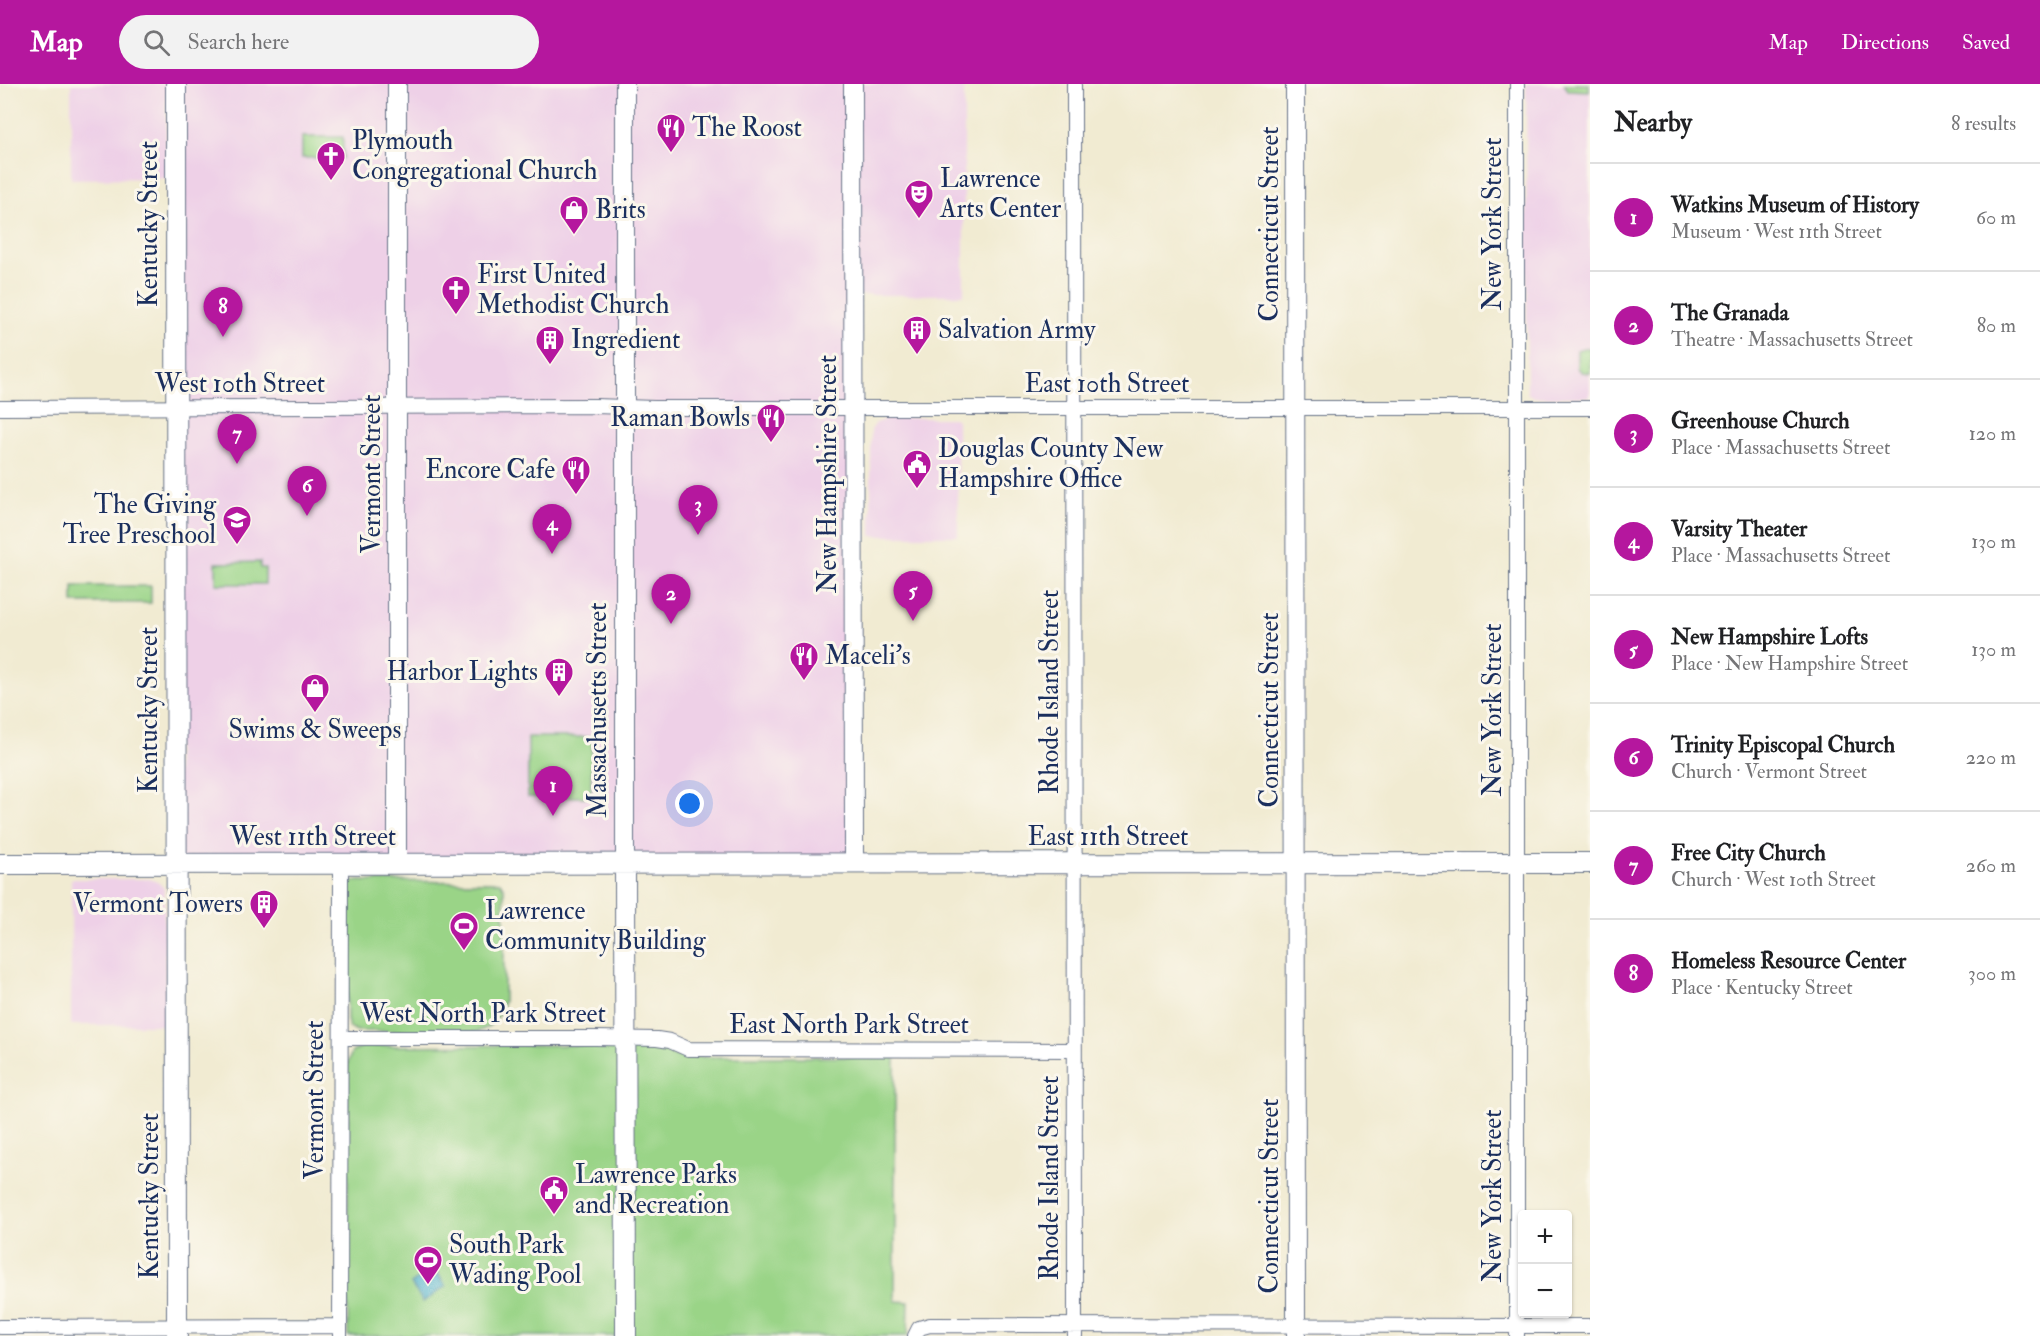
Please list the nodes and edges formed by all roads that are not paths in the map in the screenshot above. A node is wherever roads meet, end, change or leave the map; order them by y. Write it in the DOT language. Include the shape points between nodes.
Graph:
graph roads {
  1 [pos="176,84"];
  2 [pos="398,84"];
  3 [pos="625,84"];
  4 [pos="853,84"];
  5 [pos="1074,84"];
  6 [pos="1295,84"];
  7 [pos="1517,84"];
  8 [pos="625,407"];
  9 [pos="0,408"];
  10 [pos="176,408"];
  11 [pos="398,408"];
  12 [pos="853,408"];
  13 [pos="1074,408"];
  14 [pos="1295,408"];
  15 [pos="1517,408"];
  16 [pos="1590,408"];
  17 [pos="1295,863"];
  18 [pos="1517,863"];
  19 [pos="1590,863"];
  20 [pos="0,864"];
  21 [pos="177,864"];
  22 [pos="341,864"];
  23 [pos="397,864"];
  24 [pos="626,864"];
  25 [pos="854,864"];
  26 [pos="1074,864"];
  27 [pos="341,1038"];
  28 [pos="626,1038"];
  29 [pos="1074,1050"];
  30 [pos="1590,1326"];
  31 [pos="0,1327"];
  32 [pos="177,1331"];
  33 [pos="340,1331"];
  34 [pos="1075,1331"];
  35 [pos="1296,1331"];
  36 [pos="1517,1331"];
  37 [pos="917,1332"];
  38 [pos="626,1336"];
  1 -- 10 [label="main road, Kentucky Street"];
  2 -- 11 [label="street, Vermont Street"];
  3 -- 8 [label="street, Massachusetts Street"];
  4 -- 12 [label="street, New Hampshire Street"];
  5 -- 13 [label="street, Rhode Island Street"];
  6 -- 14 [label="street, Connecticut Street"];
  7 -- 15 [label="street, New York Street"];
  8 -- 11 [label="street, West 10th Street"];
  8 -- 12 [label="street, East 10th Street"];
  8 -- 24 [label="street, Massachusetts Street"];
  9 -- 10 [label="street, West 10th Street"];
  10 -- 11 [label="street, West 10th Street"];
  10 -- 21 [label="main road, Kentucky Street"];
  11 -- 23 [label="street, Vermont Street"];
  12 -- 13 [label="street, East 10th Street"];
  12 -- 25 [label="street, New Hampshire Street"];
  13 -- 14 [label="street, East 10th Street"];
  13 -- 26 [label="street, Rhode Island Street"];
  14 -- 15 [label="street, East 10th Street"];
  14 -- 17 [label="street, Connecticut Street"];
  15 -- 16 [label="street, East 10th Street"];
  15 -- 18 [label="street, New York Street"];
  17 -- 18 [label="main road, East 11th Street"];
  17 -- 26 [label="main road, East 11th Street"];
  17 -- 35 [label="street, Connecticut Street"];
  18 -- 19 [label="main road, East 11th Street"];
  18 -- 36 [label="street, New York Street"];
  20 -- 21 [label="main road, West 11th Street"];
  21 -- 22 [label="main road, West 11th Street"];
  21 -- 32 [label="main road, Kentucky Street"];
  22 -- 23 [label="main road, West 11th Street"];
  22 -- 27 [label="street, Vermont Street"];
  23 -- 24 [label="main road, West 11th Street"];
  24 -- 25 [label="main road, East 11th Street"];
  24 -- 28 [label="main road, Massachusetts Street"];
  25 -- 26 [label="main road, East 11th Street"];
  26 -- 29 [label="street, Rhode Island Street"];
  27 -- 28 [label="street, West North Park Street"];
  27 -- 33 [label="street, Vermont Street"];
  28 -- 29 [label="street, East North Park Street" via="670,1041 688,1049"];
  28 -- 38 [label="main road, Massachusetts Street"];
  29 -- 34 [label="street, Rhode Island Street"];
  30 -- 36 [label="street"];
  31 -- 32 [label="street"];
  32 -- 33 [label="street"];
  34 -- 35 [label="street"];
  34 -- 37 [label="street" via="930,1325"];
  35 -- 36 [label="street"];
}
